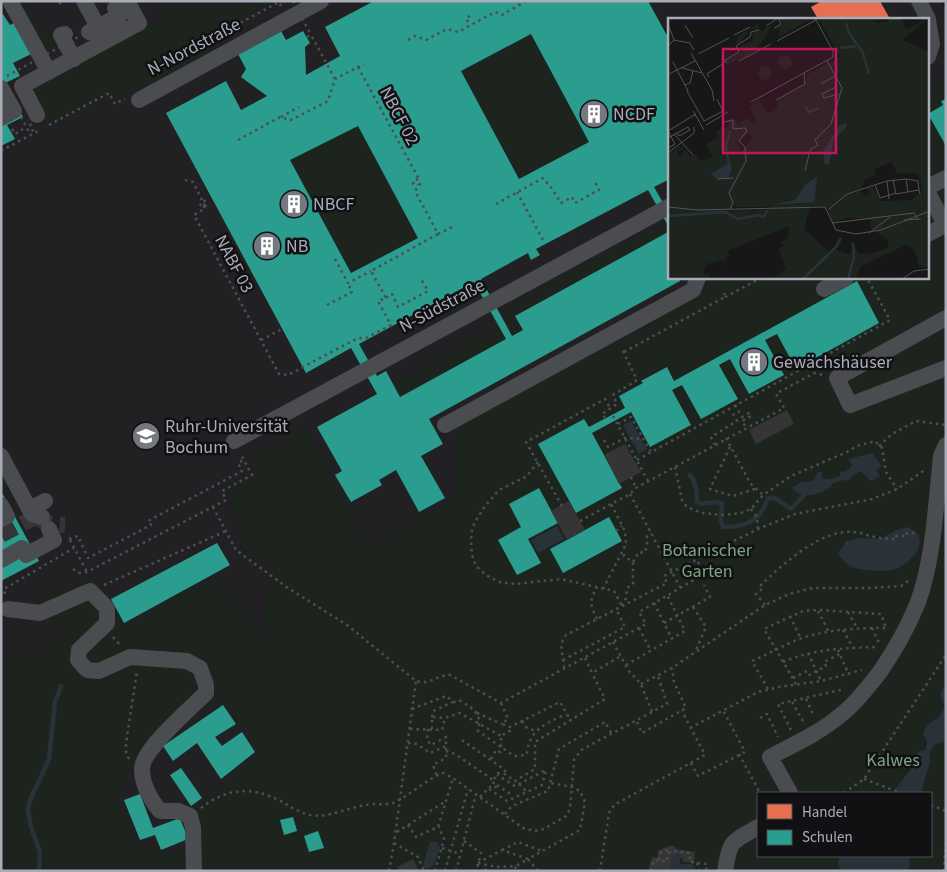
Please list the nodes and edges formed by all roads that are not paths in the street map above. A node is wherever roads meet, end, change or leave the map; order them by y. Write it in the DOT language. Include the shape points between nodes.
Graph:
graph roads {
  1 [pos="10,1"];
  2 [pos="84,1"];
  3 [pos="320,1"];
  4 [pos="918,1"];
  5 [pos="121,4"];
  6 [pos="927,18"];
  7 [pos="83,27"];
  8 [pos="930,32"];
  9 [pos="930,50"];
  10 [pos="74,59"];
  11 [pos="49,72"];
  12 [pos="9,82"];
  13 [pos="139,100"];
  14 [pos="23,119"];
  15 [pos="946,178"];
  16 [pos="930,186"];
  17 [pos="930,198"];
  18 [pos="668,207"];
  19 [pos="945,225"];
  20 [pos="930,233"];
  21 [pos="698,279"];
  22 [pos="844,279"];
  23 [pos="824,289"];
  24 [pos="946,318"];
  25 [pos="946,368"];
  26 [pos="445,425"];
  27 [pos="234,441"];
  28 [pos="944,450"];
  29 [pos="1,456"];
  30 [pos="1,505"];
  31 [pos="1,519"];
  32 [pos="1,560"];
  33 [pos="8,609"];
  34 [pos="789,792"];
  35 [pos="757,828"];
  36 [pos="194,871"];
  37 [pos="725,871"];
  1 -- 11 [label="street"];
  2 -- 7 [label="street"];
  3 -- 13 [label="street, N-Nordstraße"];
  4 -- 6 [label="street"];
  5 -- 7 [label="street" via="120,16"];
  5 -- 10 [label="street" via="139,23"];
  7 -- 10 [label="street" via="61,35"];
  8 -- 9 [label="street"];
  10 -- 11 [label="street"];
  11 -- 12 [label="street"];
  12 -- 14 [label="street"];
  12 -- 14 [label="street"];
  15 -- 16 [label="street"];
  17 -- 19 [label="street"];
  18 -- 27 [label="street, N-Südstraße"];
  19 -- 20 [label="street"];
  21 -- 26 [label="street" via="693,290"];
  22 -- 23 [label="street"];
  24 -- 25 [label="street" via="836,378 850,405"];
  28 -- 34 [label="street" via="927,570 906,629 865,692 842,715 770,757"];
  29 -- 32 [label="street" via="54,540 26,555 22,548"];
  30 -- 31 [label="street" via="7,516"];
  33 -- 36 [label="street" via="40,613 90,591 107,608 107,623 79,650 78,660 87,670 99,671 130,657 186,662 200,668 206,693 148,751 142,768 150,798 160,811 178,811 190,816"];
  35 -- 37 [label="street" via="734,841 729,848"];
}
